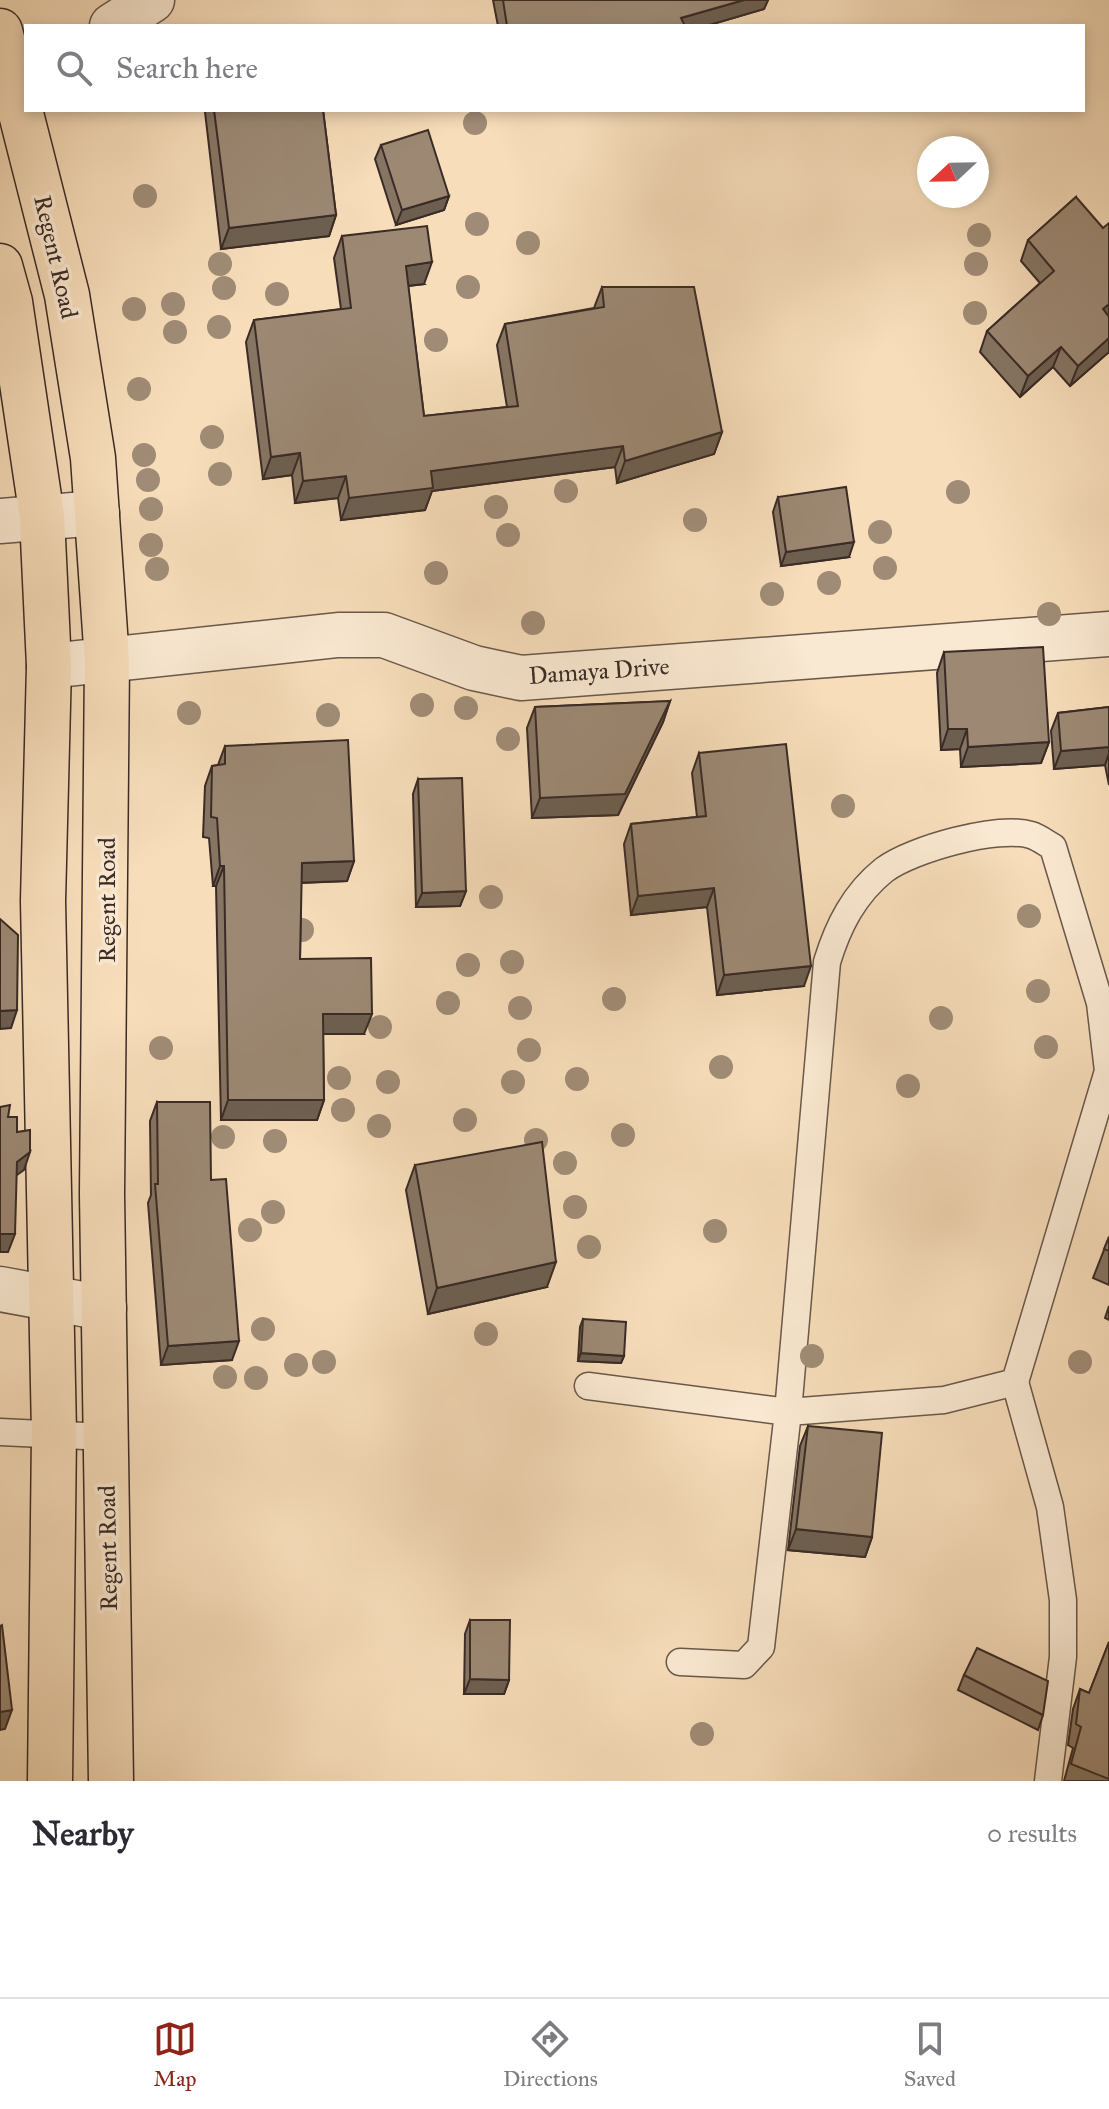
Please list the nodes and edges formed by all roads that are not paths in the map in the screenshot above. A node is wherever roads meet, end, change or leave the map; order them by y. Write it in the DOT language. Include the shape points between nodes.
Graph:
graph roads {
  1 [pos="152,0"];
  2 [pos="115,24"];
  3 [pos="0,31"];
  4 [pos="13,79"];
  5 [pos="0,266"];
  6 [pos="97,513"];
  7 [pos="21,519"];
  8 [pos="1109,634"];
  9 [pos="107,661"];
  10 [pos="49,666"];
  11 [pos="0,1289"];
  12 [pos="52,1301"];
  13 [pos="104,1308"];
  14 [pos="1015,1382"];
  15 [pos="588,1386"];
  16 [pos="788,1412"];
  17 [pos="0,1432"];
  18 [pos="54,1433"];
  19 [pos="106,1437"];
  20 [pos="680,1662"];
  21 [pos="50,1781"];
  22 [pos="111,1781"];
  23 [pos="1048,1781"];
  1 -- 2 [label="street"];
  3 -- 4 [label="main road, Regent Road"];
  4 -- 6 [label="main road, Regent Road" via="67,295"];
  5 -- 7 [label="main road" via="10,302"];
  6 -- 7 [label="street"];
  6 -- 9 [label="main road, Regent Road"];
  7 -- 10 [label="main road"];
  8 -- 9 [label="street, Damaya Drive" via="521,678 474,668 384,635 338,635"];
  9 -- 10 [label="street, Damaya Drive"];
  9 -- 13 [label="main road, Regent Road"];
  10 -- 12 [label="main road" via="43,901"];
  11 -- 12 [label="street"];
  12 -- 13 [label="street"];
  12 -- 18 [label="main road"];
  13 -- 19 [label="main road, Regent Road"];
  14 -- 16 [label="lane" via="944,1400"];
  14 -- 16 [label="lane" via="1108,1071 1100,1003 1053,847 1031,835 993,832 886,868 858,896 837,930 827,962 821,1021"];
  14 -- 23 [label="lane" via="1050,1507 1063,1600 1059,1710"];
  15 -- 16 [label="lane"];
  16 -- 20 [label="lane" via="761,1647 744,1665"];
  17 -- 18 [label="lane"];
  18 -- 19 [label="lane"];
  18 -- 21 [label="main road"];
  19 -- 22 [label="main road, Regent Road"];
}
